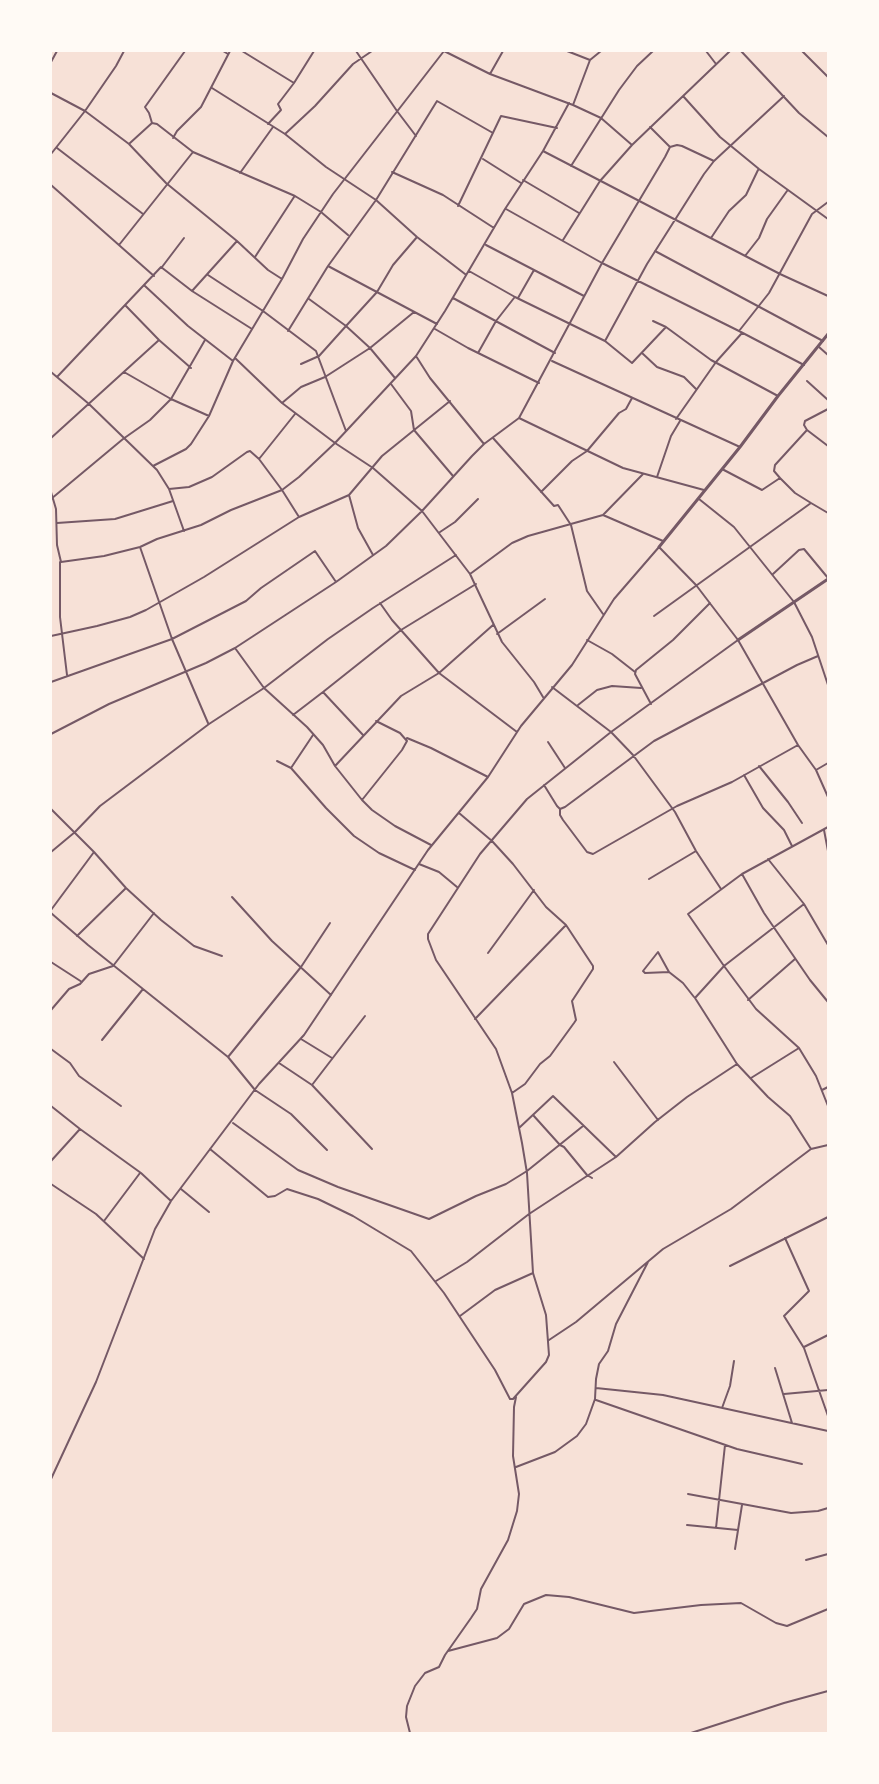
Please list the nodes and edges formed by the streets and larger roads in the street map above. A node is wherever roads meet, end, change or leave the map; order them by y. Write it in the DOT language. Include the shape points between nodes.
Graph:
graph roads {
  1 [pos="57,51"];
  2 [pos="124,51"];
  3 [pos="184,51"];
  4 [pos="223,51"];
  5 [pos="242,51"];
  6 [pos="314,51"];
  7 [pos="356,51"];
  8 [pos="372,51"];
  9 [pos="503,51"];
  10 [pos="567,51"];
  11 [pos="601,51"];
  12 [pos="653,51"];
  13 [pos="706,51"];
  14 [pos="730,51"];
  15 [pos="741,51"];
  16 [pos="802,51"];
  17 [pos="229,52"];
  18 [pos="362,58"];
  19 [pos="590,60"];
  20 [pos="51,62"];
  21 [pos="716,64"];
  22 [pos="490,74"];
  23 [pos="828,77"];
  24 [pos="294,83"];
  25 [pos="212,88"];
  26 [pos="51,93"];
  27 [pos="683,96"];
  28 [pos="784,96"];
  29 [pos="571,104"];
  30 [pos="85,111"];
  31 [pos="397,111"];
  32 [pos="601,118"];
  33 [pos="152,123"];
  34 [pos="268,124"];
  35 [pos="273,127"];
  36 [pos="556,128"];
  37 [pos="650,128"];
  38 [pos="493,133"];
  39 [pos="285,134"];
  40 [pos="416,136"];
  41 [pos="828,136"];
  42 [pos="173,138"];
  43 [pos="129,144"];
  44 [pos="632,145"];
  45 [pos="731,146"];
  46 [pos="670,147"];
  47 [pos="57,148"];
  48 [pos="543,151"];
  49 [pos="193,152"];
  50 [pos="51,154"];
  51 [pos="482,159"];
  52 [pos="714,162"];
  53 [pos="571,166"];
  54 [pos="759,169"];
  55 [pos="392,172"];
  56 [pos="240,174"];
  57 [pos="345,179"];
  58 [pos="600,181"];
  59 [pos="522,182"];
  60 [pos="166,183"];
  61 [pos="51,186"];
  62 [pos="788,190"];
  63 [pos="295,196"];
  64 [pos="376,200"];
  65 [pos="641,201"];
  66 [pos="828,202"];
  67 [pos="458,206"];
  68 [pos="505,209"];
  69 [pos="815,210"];
  70 [pos="321,212"];
  71 [pos="579,213"];
  72 [pos="143,214"];
  73 [pos="675,219"];
  74 [pos="828,219"];
  75 [pos="494,228"];
  76 [pos="348,236"];
  77 [pos="417,237"];
  78 [pos="184,238"];
  79 [pos="711,238"];
  80 [pos="562,240"];
  81 [pos="237,241"];
  82 [pos="484,244"];
  83 [pos="119,245"];
  84 [pos="655,251"];
  85 [pos="746,256"];
  86 [pos="255,258"];
  87 [pos="602,263"];
  88 [pos="328,266"];
  89 [pos="161,267"];
  90 [pos="534,270"];
  91 [pos="469,271"];
  92 [pos="780,274"];
  93 [pos="208,275"];
  94 [pos="466,275"];
  95 [pos="154,276"];
  96 [pos="282,279"];
  97 [pos="637,281"];
  98 [pos="145,286"];
  99 [pos="192,291"];
  100 [pos="377,292"];
  101 [pos="584,296"];
  102 [pos="828,296"];
  103 [pos="516,297"];
  104 [pos="453,298"];
  105 [pos="309,299"];
  106 [pos="126,306"];
  107 [pos="758,306"];
  108 [pos="263,311"];
  109 [pos="414,312"];
  110 [pos="495,321"];
  111 [pos="653,321"];
  112 [pos="437,324"];
  113 [pos="570,325"];
  114 [pos="346,326"];
  115 [pos="666,327"];
  116 [pos="434,328"];
  117 [pos="253,329"];
  118 [pos="288,331"];
  119 [pos="740,331"];
  120 [pos="828,334"];
  121 [pos="159,340"];
  122 [pos="205,340"];
  123 [pos="605,341"];
  124 [pos="823,341"];
  125 [pos="818,347"];
  126 [pos="370,348"];
  127 [pos="478,353"];
  128 [pos="555,353"];
  129 [pos="642,353"];
  130 [pos="828,355"];
  131 [pos="319,356"];
  132 [pos="416,356"];
  133 [pos="234,359"];
  134 [pos="551,360"];
  135 [pos="716,362"];
  136 [pos="301,364"];
  137 [pos="804,365"];
  138 [pos="191,368"];
  139 [pos="51,372"];
  140 [pos="124,372"];
  141 [pos="57,376"];
  142 [pos="325,377"];
  143 [pos="396,379"];
  144 [pos="807,381"];
  145 [pos="539,383"];
  146 [pos="391,384"];
  147 [pos="696,389"];
  148 [pos="778,396"];
  149 [pos="632,397"];
  150 [pos="171,399"];
  151 [pos="828,400"];
  152 [pos="450,401"];
  153 [pos="88,404"];
  154 [pos="282,404"];
  155 [pos="828,409"];
  156 [pos="295,414"];
  157 [pos="209,416"];
  158 [pos="519,418"];
  159 [pos="676,418"];
  160 [pos="681,420"];
  161 [pos="414,430"];
  162 [pos="807,430"];
  163 [pos="346,431"];
  164 [pos="51,438"];
  165 [pos="493,438"];
  166 [pos="123,439"];
  167 [pos="335,443"];
  168 [pos="484,444"];
  169 [pos="828,446"];
  170 [pos="740,447"];
  171 [pos="586,451"];
  172 [pos="259,459"];
  173 [pos="153,466"];
  174 [pos="373,468"];
  175 [pos="722,469"];
  176 [pos="643,473"];
  177 [pos="454,477"];
  178 [pos="657,477"];
  179 [pos="780,478"];
  180 [pos="169,489"];
  181 [pos="282,490"];
  182 [pos="704,490"];
  183 [pos="51,492"];
  184 [pos="541,492"];
  185 [pos="349,495"];
  186 [pos="52,498"];
  187 [pos="698,498"];
  188 [pos="478,499"];
  189 [pos="174,501"];
  190 [pos="811,503"];
  191 [pos="422,511"];
  192 [pos="828,513"];
  193 [pos="603,515"];
  194 [pos="299,518"];
  195 [pos="57,522"];
  196 [pos="571,525"];
  197 [pos="184,531"];
  198 [pos="439,533"];
  199 [pos="664,541"];
  200 [pos="751,546"];
  201 [pos="140,547"];
  202 [pos="659,547"];
  203 [pos="373,555"];
  204 [pos="456,555"];
  205 [pos="60,562"];
  206 [pos="470,574"];
  207 [pos="773,574"];
  208 [pos="828,578"];
  209 [pos="336,582"];
  210 [pos="476,584"];
  211 [pos="696,585"];
  212 [pos="545,599"];
  213 [pos="794,602"];
  214 [pos="159,603"];
  215 [pos="380,603"];
  216 [pos="710,603"];
  217 [pos="604,615"];
  218 [pos="654,616"];
  219 [pos="493,625"];
  220 [pos="401,630"];
  221 [pos="63,633"];
  222 [pos="497,634"];
  223 [pos="51,636"];
  224 [pos="172,639"];
  225 [pos="587,640"];
  226 [pos="738,640"];
  227 [pos="236,648"];
  228 [pos="818,656"];
  229 [pos="187,671"];
  230 [pos="635,672"];
  231 [pos="439,673"];
  232 [pos="67,676"];
  233 [pos="51,682"];
  234 [pos="763,684"];
  235 [pos="828,685"];
  236 [pos="552,687"];
  237 [pos="264,688"];
  238 [pos="641,688"];
  239 [pos="323,692"];
  240 [pos="543,698"];
  241 [pos="651,704"];
  242 [pos="578,706"];
  243 [pos="293,715"];
  244 [pos="376,721"];
  245 [pos="209,724"];
  246 [pos="517,732"];
  247 [pos="611,732"];
  248 [pos="51,734"];
  249 [pos="313,734"];
  250 [pos="363,735"];
  251 [pos="406,738"];
  252 [pos="548,742"];
  253 [pos="798,745"];
  254 [pos="633,755"];
  255 [pos="277,761"];
  256 [pos="828,763"];
  257 [pos="335,766"];
  258 [pos="759,766"];
  259 [pos="291,768"];
  260 [pos="565,768"];
  261 [pos="816,770"];
  262 [pos="744,775"];
  263 [pos="488,777"];
  264 [pos="544,785"];
  265 [pos="828,796"];
  266 [pos="362,800"];
  267 [pos="51,809"];
  268 [pos="560,809"];
  269 [pos="672,809"];
  270 [pos="459,813"];
  271 [pos="802,823"];
  272 [pos="828,827"];
  273 [pos="824,829"];
  274 [pos="75,832"];
  275 [pos="492,841"];
  276 [pos="432,845"];
  277 [pos="792,846"];
  278 [pos="696,851"];
  279 [pos="828,851"];
  280 [pos="51,852"];
  281 [pos="94,852"];
  282 [pos="768,858"];
  283 [pos="419,864"];
  284 [pos="415,870"];
  285 [pos="742,874"];
  286 [pos="649,879"];
  287 [pos="458,887"];
  288 [pos="126,888"];
  289 [pos="721,889"];
  290 [pos="534,890"];
  291 [pos="232,897"];
  292 [pos="804,904"];
  293 [pos="51,912"];
  294 [pos="154,914"];
  295 [pos="330,923"];
  296 [pos="566,925"];
  297 [pos="775,929"];
  298 [pos="77,936"];
  299 [pos="828,945"];
  300 [pos="488,953"];
  301 [pos="222,956"];
  302 [pos="795,959"];
  303 [pos="51,962"];
  304 [pos="113,966"];
  305 [pos="724,966"];
  306 [pos="301,967"];
  307 [pos="669,972"];
  308 [pos="82,982"];
  309 [pos="143,989"];
  310 [pos="331,995"];
  311 [pos="695,998"];
  312 [pos="748,1000"];
  313 [pos="828,1002"];
  314 [pos="51,1010"];
  315 [pos="365,1016"];
  316 [pos="475,1019"];
  317 [pos="300,1039"];
  318 [pos="102,1040"];
  319 [pos="799,1048"];
  320 [pos="51,1049"];
  321 [pos="228,1057"];
  322 [pos="332,1058"];
  323 [pos="614,1062"];
  324 [pos="279,1063"];
  325 [pos="737,1064"];
  326 [pos="751,1078"];
  327 [pos="312,1085"];
  328 [pos="828,1087"];
  329 [pos="255,1090"];
  330 [pos="822,1090"];
  331 [pos="512,1093"];
  332 [pos="51,1106"];
  333 [pos="121,1106"];
  334 [pos="828,1106"];
  335 [pos="533,1114"];
  336 [pos="658,1120"];
  337 [pos="232,1122"];
  338 [pos="584,1126"];
  339 [pos="519,1128"];
  340 [pos="80,1129"];
  341 [pos="560,1145"];
  342 [pos="828,1145"];
  343 [pos="210,1149"];
  344 [pos="372,1149"];
  345 [pos="811,1149"];
  346 [pos="327,1150"];
  347 [pos="52,1157"];
  348 [pos="616,1157"];
  349 [pos="51,1161"];
  350 [pos="527,1171"];
  351 [pos="141,1173"];
  352 [pos="587,1175"];
  353 [pos="592,1178"];
  354 [pos="51,1184"];
  355 [pos="180,1188"];
  356 [pos="171,1201"];
  357 [pos="208,1212"];
  358 [pos="529,1214"];
  359 [pos="828,1217"];
  360 [pos="104,1221"];
  361 [pos="785,1238"];
  362 [pos="144,1259"];
  363 [pos="648,1262"];
  364 [pos="730,1266"];
  365 [pos="533,1273"];
  366 [pos="436,1281"];
  367 [pos="460,1316"];
  368 [pos="828,1335"];
  369 [pos="548,1341"];
  370 [pos="804,1348"];
  371 [pos="734,1361"];
  372 [pos="775,1368"];
  373 [pos="596,1388"];
  374 [pos="828,1390"];
  375 [pos="820,1392"];
  376 [pos="784,1394"];
  377 [pos="517,1395"];
  378 [pos="595,1399"];
  379 [pos="722,1407"];
  380 [pos="828,1416"];
  381 [pos="792,1423"];
  382 [pos="828,1431"];
  383 [pos="725,1445"];
  384 [pos="802,1464"];
  385 [pos="516,1467"];
  386 [pos="51,1479"];
  387 [pos="688,1494"];
  388 [pos="719,1499"];
  389 [pos="742,1503"];
  390 [pos="828,1508"];
  391 [pos="687,1525"];
  392 [pos="716,1528"];
  393 [pos="738,1530"];
  394 [pos="735,1549"];
  395 [pos="828,1554"];
  396 [pos="806,1560"];
  397 [pos="828,1609"];
  398 [pos="448,1651"];
  399 [pos="828,1691"];
  400 [pos="410,1733"];
  401 [pos="691,1733"];
  1 -- 20 [label="street"];
  2 -- 30 [label="street"];
  3 -- 33 [label="street" via="145,107"];
  4 -- 17 [label="street"];
  5 -- 24 [label="street"];
  6 -- 24 [label="street"];
  7 -- 18 [label="street"];
  8 -- 18 [label="street"];
  9 -- 22 [label="street"];
  10 -- 19 [label="street"];
  11 -- 19 [label="street"];
  12 -- 32 [label="street" via="637,66"];
  13 -- 21 [label="street"];
  14 -- 21 [label="street"];
  15 -- 28 [label="street"];
  16 -- 23 [label="street"];
  17 -- 25 [label="street"];
  18 -- 31 [label="street"];
  18 -- 39 [label="street"];
  19 -- 29 [label="street"];
  21 -- 27 [label="street"];
  22 -- 29 [label="street"];
  22 -- 31 [label="street" via="444,51"];
  24 -- 34 [label="street" via="278,104 281,110"];
  25 -- 34 [label="street"];
  25 -- 42 [label="street" via="201,107"];
  26 -- 30 [label="street"];
  27 -- 37 [label="street"];
  27 -- 45 [label="street"];
  28 -- 41 [label="street"];
  28 -- 45 [label="street"];
  29 -- 32 [label="street"];
  29 -- 36 [label="street"];
  30 -- 43 [label="street"];
  30 -- 47 [label="street"];
  31 -- 40 [label="street"];
  31 -- 57 [label="street"];
  32 -- 44 [label="street"];
  32 -- 53 [label="street"];
  33 -- 42 [label="street"];
  33 -- 43 [label="street"];
  34 -- 35 [label="street"];
  35 -- 39 [label="street"];
  35 -- 56 [label="street"];
  36 -- 38 [label="street" via="501,116"];
  36 -- 48 [label="street"];
  37 -- 44 [label="street"];
  37 -- 46 [label="street"];
  38 -- 40 [label="street" via="437,101"];
  38 -- 51 [label="street"];
  39 -- 57 [label="street"];
  40 -- 55 [label="street"];
  42 -- 49 [label="street"];
  43 -- 60 [label="street"];
  44 -- 58 [label="street"];
  45 -- 52 [label="street"];
  45 -- 54 [label="street"];
  46 -- 52 [label="street" via="682,146"];
  46 -- 65 [label="street"];
  47 -- 50 [label="street"];
  47 -- 72 [label="street"];
  48 -- 53 [label="street"];
  48 -- 59 [label="street"];
  49 -- 56 [label="street"];
  49 -- 60 [label="street"];
  51 -- 59 [label="street"];
  51 -- 67 [label="street"];
  52 -- 73 [label="street"];
  53 -- 58 [label="street"];
  54 -- 62 [label="street"];
  54 -- 79 [label="street" via="746,195 729,211"];
  55 -- 64 [label="street"];
  55 -- 67 [label="street"];
  56 -- 63 [label="street"];
  57 -- 64 [label="street"];
  57 -- 70 [label="street"];
  58 -- 65 [label="street"];
  58 -- 71 [label="street"];
  59 -- 68 [label="street"];
  59 -- 71 [label="street"];
  60 -- 72 [label="street"];
  60 -- 81 [label="street"];
  61 -- 83 [label="street"];
  62 -- 69 [label="street"];
  62 -- 85 [label="street"];
  63 -- 70 [label="street"];
  63 -- 86 [label="street"];
  64 -- 76 [label="street"];
  64 -- 77 [label="street"];
  65 -- 73 [label="street"];
  65 -- 87 [label="street"];
  66 -- 69 [label="street"];
  67 -- 75 [label="street"];
  68 -- 75 [label="street"];
  68 -- 80 [label="street"];
  69 -- 74 [label="street"];
  69 -- 92 [label="street"];
  70 -- 76 [label="street"];
  70 -- 96 [label="street"];
  71 -- 80 [label="street"];
  72 -- 83 [label="street"];
  73 -- 79 [label="street"];
  73 -- 84 [label="street"];
  75 -- 82 [label="street"];
  76 -- 88 [label="street"];
  77 -- 94 [label="street"];
  77 -- 100 [label="street"];
  78 -- 89 [label="street"];
  79 -- 85 [label="street"];
  80 -- 87 [label="street"];
  81 -- 86 [label="street"];
  81 -- 93 [label="street"];
  82 -- 90 [label="street"];
  82 -- 91 [label="street"];
  83 -- 95 [label="street"];
  84 -- 97 [label="street"];
  84 -- 107 [label="street"];
  85 -- 92 [label="street"];
  86 -- 96 [label="street"];
  87 -- 97 [label="street"];
  87 -- 101 [label="street"];
  88 -- 100 [label="street"];
  88 -- 105 [label="street"];
  89 -- 95 [label="street"];
  89 -- 99 [label="street"];
  90 -- 101 [label="street"];
  90 -- 103 [label="street"];
  91 -- 94 [label="street"];
  91 -- 103 [label="street"];
  92 -- 102 [label="street"];
  92 -- 107 [label="street"];
  93 -- 99 [label="street"];
  93 -- 108 [label="street"];
  94 -- 104 [label="street"];
  95 -- 98 [label="street"];
  96 -- 108 [label="street"];
  97 -- 119 [label="street"];
  97 -- 123 [label="street"];
  98 -- 106 [label="street"];
  98 -- 122 [label="street"];
  99 -- 117 [label="street"];
  100 -- 109 [label="street"];
  100 -- 114 [label="street"];
  101 -- 113 [label="street"];
  103 -- 110 [label="street"];
  103 -- 113 [label="street"];
  104 -- 110 [label="street"];
  104 -- 112 [label="street"];
  105 -- 114 [label="street"];
  105 -- 118 [label="street"];
  106 -- 121 [label="street"];
  106 -- 141 [label="street"];
  107 -- 119 [label="street"];
  107 -- 124 [label="street"];
  108 -- 117 [label="street"];
  108 -- 118 [label="street"];
  109 -- 112 [label="street"];
  109 -- 126 [label="street"];
  110 -- 127 [label="street"];
  110 -- 128 [label="street"];
  111 -- 115 [label="street"];
  112 -- 116 [label="street"];
  113 -- 123 [label="street"];
  113 -- 128 [label="street"];
  114 -- 126 [label="street"];
  114 -- 131 [label="street"];
  115 -- 129 [label="street"];
  115 -- 135 [label="street"];
  116 -- 127 [label="street"];
  116 -- 132 [label="street"];
  117 -- 133 [label="street"];
  118 -- 131 [label="street" via="307,342"];
  119 -- 135 [label="street"];
  119 -- 137 [label="street"];
  120 -- 124 [label="street"];
  121 -- 138 [label="street"];
  121 -- 140 [label="street"];
  122 -- 133 [label="street"];
  122 -- 138 [label="street"];
  123 -- 129 [label="street" via="631,363"];
  124 -- 125 [label="street"];
  125 -- 130 [label="street"];
  125 -- 137 [label="street"];
  126 -- 142 [label="street"];
  126 -- 143 [label="street"];
  127 -- 145 [label="street"];
  128 -- 134 [label="street"];
  129 -- 147 [label="street" via="657,367 684,377"];
  131 -- 136 [label="street"];
  131 -- 142 [label="street"];
  132 -- 143 [label="street"];
  132 -- 152 [label="street"];
  133 -- 154 [label="street"];
  133 -- 157 [label="street"];
  134 -- 145 [label="street"];
  134 -- 149 [label="street"];
  135 -- 147 [label="street"];
  135 -- 148 [label="street"];
  137 -- 148 [label="street"];
  138 -- 150 [label="street"];
  139 -- 141 [label="street"];
  140 -- 150 [label="street"];
  140 -- 153 [label="street"];
  141 -- 153 [label="street"];
  142 -- 154 [label="street" via="301,387"];
  142 -- 163 [label="street"];
  143 -- 146 [label="street"];
  144 -- 151 [label="street"];
  145 -- 158 [label="street"];
  146 -- 161 [label="street" via="411,411"];
  146 -- 163 [label="street"];
  147 -- 159 [label="street"];
  148 -- 170 [label="street"];
  149 -- 159 [label="street"];
  149 -- 171 [label="street" via="626,409"];
  150 -- 157 [label="street"];
  150 -- 166 [label="street"];
  152 -- 161 [label="street"];
  152 -- 168 [label="street"];
  153 -- 164 [label="street"];
  153 -- 166 [label="street"];
  154 -- 156 [label="street"];
  155 -- 162 [label="street" via="805,421"];
  156 -- 167 [label="street"];
  156 -- 172 [label="street"];
  157 -- 173 [label="street" via="186,449"];
  158 -- 165 [label="street"];
  158 -- 171 [label="street"];
  159 -- 160 [label="street"];
  160 -- 170 [label="street"];
  160 -- 178 [label="street" via="671,436"];
  161 -- 174 [label="street"];
  161 -- 177 [label="street"];
  162 -- 169 [label="street"];
  162 -- 179 [label="street" via="775,465 774,471"];
  163 -- 167 [label="street"];
  165 -- 168 [label="street"];
  165 -- 184 [label="street"];
  166 -- 173 [label="street"];
  166 -- 186 [label="street"];
  167 -- 174 [label="street"];
  167 -- 181 [label="street"];
  168 -- 177 [label="street"];
  170 -- 175 [label="street"];
  171 -- 176 [label="street"];
  171 -- 184 [label="street"];
  172 -- 180 [label="street" via="250,451 212,477"];
  172 -- 181 [label="street"];
  173 -- 180 [label="street"];
  174 -- 185 [label="street"];
  174 -- 191 [label="street"];
  175 -- 179 [label="street" via="762,490"];
  175 -- 182 [label="street"];
  176 -- 178 [label="street"];
  176 -- 193 [label="street"];
  177 -- 191 [label="street"];
  178 -- 182 [label="street"];
  179 -- 190 [label="street"];
  180 -- 189 [label="street"];
  181 -- 194 [label="street"];
  181 -- 197 [label="street"];
  182 -- 187 [label="street"];
  183 -- 186 [label="street"];
  184 -- 196 [label="street" via="554,506 558,505"];
  185 -- 194 [label="street"];
  185 -- 203 [label="street" via="358,528"];
  186 -- 195 [label="street"];
  187 -- 199 [label="street"];
  187 -- 200 [label="street"];
  188 -- 198 [label="street"];
  189 -- 195 [label="street" via="116,519"];
  189 -- 197 [label="street"];
  190 -- 192 [label="street"];
  190 -- 200 [label="street"];
  191 -- 198 [label="street"];
  191 -- 203 [label="street"];
  193 -- 196 [label="street"];
  193 -- 199 [label="street"];
  194 -- 214 [label="street"];
  195 -- 205 [label="street"];
  196 -- 206 [label="street" via="512,543"];
  196 -- 217 [label="street" via="587,591"];
  197 -- 201 [label="street"];
  198 -- 204 [label="street"];
  199 -- 202 [label="street"];
  200 -- 207 [label="street"];
  200 -- 211 [label="street"];
  201 -- 205 [label="street"];
  201 -- 214 [label="street"];
  202 -- 211 [label="street"];
  202 -- 217 [label="street"];
  203 -- 209 [label="street"];
  204 -- 206 [label="street"];
  204 -- 215 [label="street"];
  205 -- 221 [label="street"];
  206 -- 210 [label="street"];
  207 -- 208 [label="street" via="804,549"];
  207 -- 213 [label="street"];
  208 -- 213 [label="street"];
  209 -- 224 [label="street" via="315,551 246,601"];
  209 -- 227 [label="street"];
  210 -- 219 [label="street"];
  210 -- 220 [label="street"];
  211 -- 216 [label="street"];
  211 -- 218 [label="street"];
  212 -- 222 [label="street"];
  213 -- 226 [label="street"];
  213 -- 228 [label="street"];
  214 -- 221 [label="street" via="130,617"];
  214 -- 224 [label="street"];
  215 -- 220 [label="street"];
  215 -- 237 [label="street"];
  216 -- 226 [label="street"];
  216 -- 230 [label="street"];
  217 -- 225 [label="street"];
  219 -- 222 [label="street"];
  219 -- 231 [label="street"];
  220 -- 231 [label="street"];
  220 -- 239 [label="street"];
  221 -- 223 [label="street"];
  221 -- 232 [label="street"];
  222 -- 240 [label="street"];
  224 -- 229 [label="street"];
  224 -- 232 [label="street"];
  225 -- 230 [label="street"];
  225 -- 236 [label="street"];
  226 -- 234 [label="street"];
  226 -- 241 [label="street"];
  227 -- 229 [label="street"];
  227 -- 237 [label="street"];
  228 -- 234 [label="street"];
  228 -- 235 [label="street"];
  229 -- 245 [label="street"];
  229 -- 248 [label="street"];
  230 -- 238 [label="street"];
  231 -- 244 [label="street" via="401,696"];
  231 -- 246 [label="street"];
  232 -- 233 [label="street"];
  234 -- 253 [label="street"];
  234 -- 254 [label="street"];
  236 -- 240 [label="street"];
  236 -- 242 [label="street"];
  237 -- 243 [label="street"];
  237 -- 245 [label="street"];
  238 -- 241 [label="street"];
  238 -- 242 [label="street" via="612,686 597,690"];
  239 -- 243 [label="street"];
  239 -- 250 [label="street"];
  240 -- 246 [label="street"];
  241 -- 247 [label="street"];
  242 -- 247 [label="street"];
  243 -- 249 [label="street"];
  244 -- 250 [label="street"];
  244 -- 251 [label="street"];
  245 -- 274 [label="street" via="100,806"];
  246 -- 263 [label="street"];
  247 -- 254 [label="street"];
  247 -- 260 [label="street"];
  249 -- 257 [label="street"];
  249 -- 259 [label="street"];
  250 -- 257 [label="street"];
  251 -- 263 [label="street"];
  251 -- 266 [label="street" via="402,750"];
  252 -- 260 [label="street"];
  253 -- 258 [label="street"];
  253 -- 261 [label="street"];
  254 -- 268 [label="street"];
  254 -- 269 [label="street"];
  255 -- 259 [label="street"];
  256 -- 261 [label="street"];
  257 -- 266 [label="street"];
  258 -- 262 [label="street"];
  258 -- 271 [label="street"];
  259 -- 284 [label="street" via="354,836 379,854"];
  260 -- 264 [label="street"];
  261 -- 265 [label="street"];
  262 -- 269 [label="street"];
  262 -- 277 [label="street"];
  263 -- 270 [label="street"];
  264 -- 268 [label="street"];
  264 -- 275 [label="street"];
  266 -- 276 [label="street" via="395,826"];
  267 -- 274 [label="street"];
  268 -- 269 [label="street" via="563,820 587,852 593,854"];
  269 -- 278 [label="street"];
  270 -- 275 [label="street"];
  270 -- 276 [label="street"];
  272 -- 273 [label="street"];
  273 -- 277 [label="street"];
  273 -- 279 [label="street"];
  274 -- 280 [label="street"];
  274 -- 281 [label="street"];
  275 -- 287 [label="street"];
  275 -- 290 [label="street"];
  276 -- 283 [label="street"];
  277 -- 282 [label="street"];
  278 -- 286 [label="street"];
  278 -- 289 [label="street"];
  281 -- 288 [label="street"];
  281 -- 293 [label="street"];
  282 -- 285 [label="street"];
  282 -- 292 [label="street"];
  283 -- 284 [label="street"];
  283 -- 287 [label="street" via="439,872"];
  284 -- 310 [label="street"];
  285 -- 289 [label="street"];
  285 -- 297 [label="street"];
  287 -- 316 [label="street" via="434,922 428,939 436,960"];
  288 -- 294 [label="street"];
  288 -- 298 [label="street"];
  289 -- 305 [label="street" via="688,914"];
  290 -- 296 [label="street"];
  290 -- 300 [label="street"];
  291 -- 306 [label="street"];
  292 -- 297 [label="street"];
  292 -- 299 [label="street"];
  293 -- 298 [label="street"];
  294 -- 301 [label="street" via="194,946"];
  294 -- 304 [label="street"];
  295 -- 306 [label="street"];
  296 -- 316 [label="street"];
  296 -- 331 [label="street" via="593,969 572,1001 576,1020 550,1056"];
  297 -- 302 [label="street"];
  297 -- 305 [label="street"];
  298 -- 304 [label="street"];
  302 -- 312 [label="street"];
  302 -- 313 [label="street"];
  303 -- 308 [label="street"];
  304 -- 308 [label="street" via="91,973"];
  304 -- 309 [label="street"];
  305 -- 311 [label="street"];
  305 -- 312 [label="street"];
  306 -- 310 [label="street"];
  306 -- 321 [label="street"];
  307 -- 307 [label="street" via="645,973 643,971 658,952"];
  307 -- 311 [label="street"];
  308 -- 314 [label="street" via="69,989"];
  309 -- 318 [label="street"];
  309 -- 321 [label="street"];
  310 -- 317 [label="street"];
  311 -- 325 [label="street"];
  312 -- 319 [label="street"];
  315 -- 322 [label="street"];
  316 -- 331 [label="street" via="496,1049"];
  317 -- 322 [label="street"];
  317 -- 324 [label="street"];
  319 -- 326 [label="street"];
  319 -- 330 [label="street"];
  320 -- 333 [label="street" via="70,1063 79,1076"];
  321 -- 329 [label="street"];
  322 -- 327 [label="street"];
  323 -- 336 [label="street"];
  324 -- 327 [label="street"];
  324 -- 329 [label="street"];
  325 -- 326 [label="street"];
  325 -- 336 [label="street"];
  326 -- 345 [label="street" via="790,1116"];
  327 -- 344 [label="street"];
  328 -- 330 [label="street"];
  329 -- 337 [label="street"];
  329 -- 346 [label="street" via="291,1114"];
  330 -- 334 [label="street"];
  331 -- 339 [label="street"];
  332 -- 340 [label="street"];
  335 -- 338 [label="street" via="553,1096"];
  335 -- 339 [label="street"];
  335 -- 341 [label="street"];
  336 -- 348 [label="street"];
  337 -- 343 [label="street"];
  337 -- 350 [label="street" via="298,1170 429,1219"];
  338 -- 341 [label="street"];
  338 -- 348 [label="street"];
  339 -- 350 [label="street"];
  340 -- 347 [label="street"];
  340 -- 351 [label="street"];
  341 -- 350 [label="street"];
  341 -- 352 [label="street"];
  342 -- 345 [label="street"];
  343 -- 355 [label="street"];
  343 -- 366 [label="street" via="268,1197 287,1189 353,1216 411,1251"];
  345 -- 363 [label="street" via="731,1209"];
  347 -- 349 [label="street"];
  348 -- 352 [label="street"];
  350 -- 358 [label="street"];
  351 -- 356 [label="street"];
  351 -- 360 [label="street"];
  352 -- 353 [label="street"];
  352 -- 358 [label="street"];
  354 -- 360 [label="street"];
  355 -- 356 [label="street"];
  355 -- 357 [label="street"];
  356 -- 362 [label="street" via="154,1229"];
  358 -- 365 [label="street"];
  358 -- 366 [label="street"];
  359 -- 361 [label="street"];
  360 -- 362 [label="street"];
  361 -- 364 [label="street"];
  361 -- 370 [label="street" via="809,1288 784,1316"];
  362 -- 386 [label="street" via="96,1382"];
  363 -- 369 [label="street"];
  363 -- 373 [label="street" via="599,1364"];
  365 -- 367 [label="street" via="495,1290"];
  365 -- 369 [label="street" via="545,1312"];
  366 -- 367 [label="street"];
  367 -- 377 [label="street" via="510,1399"];
  368 -- 370 [label="street"];
  369 -- 377 [label="street" via="549,1359"];
  370 -- 375 [label="street"];
  371 -- 379 [label="street"];
  372 -- 376 [label="street"];
  373 -- 378 [label="street"];
  373 -- 379 [label="street" via="663,1395"];
  374 -- 375 [label="street"];
  375 -- 376 [label="street"];
  375 -- 380 [label="street"];
  376 -- 381 [label="street"];
  377 -- 385 [label="street" via="513,1446"];
  378 -- 383 [label="street"];
  378 -- 385 [label="street" via="577,1436 555,1452"];
  379 -- 381 [label="street"];
  381 -- 382 [label="street"];
  383 -- 384 [label="street"];
  383 -- 388 [label="street"];
  385 -- 398 [label="street" via="519,1500 508,1540 481,1589 477,1610"];
  387 -- 388 [label="street"];
  388 -- 389 [label="street"];
  388 -- 392 [label="street"];
  389 -- 390 [label="street" via="791,1512"];
  389 -- 393 [label="street"];
  391 -- 392 [label="street"];
  392 -- 393 [label="street"];
  393 -- 394 [label="street"];
  395 -- 396 [label="street"];
  397 -- 398 [label="street" via="787,1626 741,1603 634,1613 546,1595 524,1604 509,1629 497,1638"];
  398 -- 400 [label="street" via="439,1667 425,1673 410,1696 406,1717"];
  399 -- 401 [label="street"];
}
